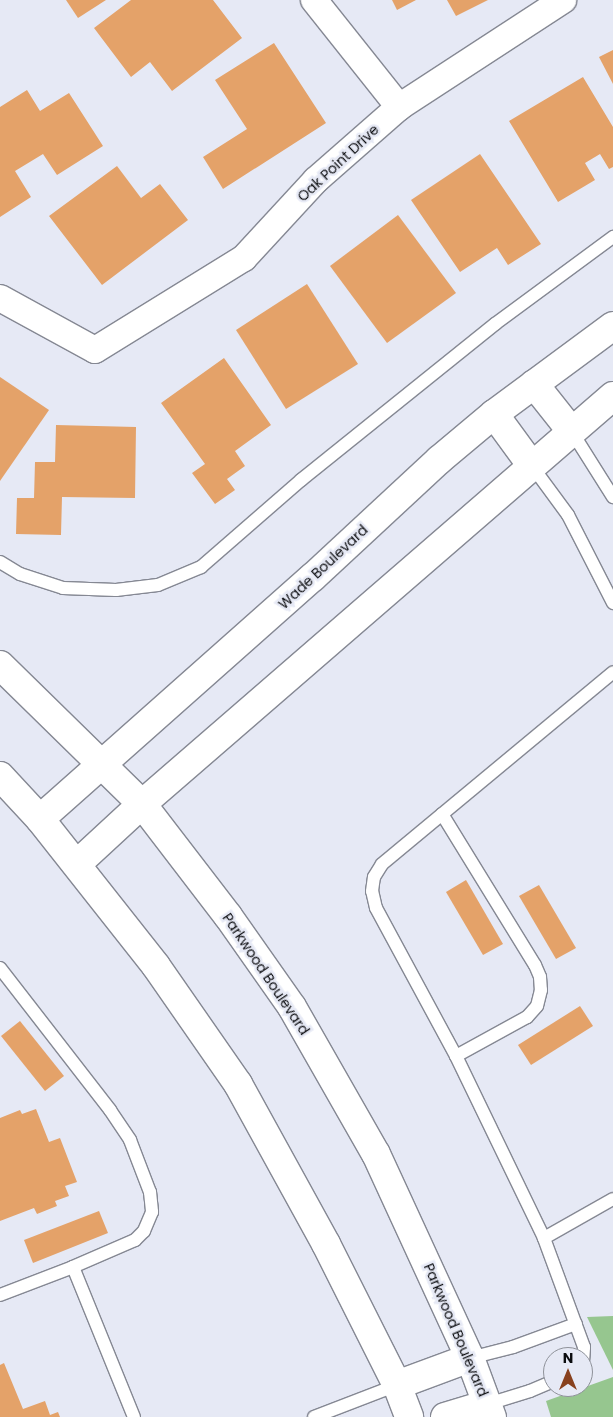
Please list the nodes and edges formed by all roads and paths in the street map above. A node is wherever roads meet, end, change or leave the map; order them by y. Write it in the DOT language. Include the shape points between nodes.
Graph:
graph roads {
  1 [pos="314,0"];
  2 [pos="563,0"];
  3 [pos="399,107"];
  4 [pos="613,237"];
  5 [pos="0,298"];
  6 [pos="613,326"];
  7 [pos="534,384"];
  8 [pos="613,396"];
  9 [pos="494,414"];
  10 [pos="572,432"];
  11 [pos="532,466"];
  12 [pos="613,497"];
  13 [pos="0,562"];
  14 [pos="613,603"];
  15 [pos="0,665"];
  16 [pos="613,672"];
  17 [pos="103,765"];
  18 [pos="0,776"];
  19 [pos="142,804"];
  20 [pos="442,814"];
  21 [pos="40,819"];
  22 [pos="77,864"];
  23 [pos="0,968"];
  24 [pos="456,1056"];
  25 [pos="613,1199"];
  26 [pos="544,1238"];
  27 [pos="73,1266"];
  28 [pos="0,1295"];
  29 [pos="576,1324"];
  30 [pos="584,1347"];
  31 [pos="470,1358"];
  32 [pos="397,1385"];
  33 [pos="543,1385"];
  34 [pos="490,1410"];
  35 [pos="134,1417"];
  36 [pos="314,1417"];
  37 [pos="409,1417"];
  38 [pos="445,1417"];
  1 -- 3 [label="street"];
  2 -- 3 [label="street, Oak Point Drive"];
  3 -- 5 [label="street, Oak Point Drive" via="316,180 244,258 95,350"];
  4 -- 13 [label="lane" via="495,324 301,480 201,567 158,585 116,590 63,588 20,574"];
  6 -- 7 [label="main road, Wade Boulevard"];
  7 -- 9 [label="main road, Wade Boulevard"];
  7 -- 10 [label="main road"];
  8 -- 10 [label="main road"];
  9 -- 11 [label="main road"];
  9 -- 17 [label="main road, Wade Boulevard" via="439,460"];
  10 -- 11 [label="main road"];
  10 -- 12 [label="lane"];
  11 -- 14 [label="lane" via="568,515"];
  11 -- 19 [label="main road"];
  15 -- 17 [label="main road, Parkwood Boulevard"];
  16 -- 20 [label="lane"];
  17 -- 19 [label="main road, Parkwood Boulevard"];
  17 -- 21 [label="main road, Wade Boulevard"];
  18 -- 21 [label="main road"];
  19 -- 22 [label="main road"];
  19 -- 31 [label="main road, Parkwood Boulevard" via="228,916 292,1007 376,1154"];
  20 -- 24 [label="lane" via="382,864 374,877 372,891 376,908"];
  20 -- 24 [label="lane" via="535,965 542,990 537,1006 527,1017"];
  21 -- 22 [label="main road"];
  22 -- 32 [label="main road" via="156,966 238,1084 326,1244"];
  23 -- 27 [label="lane" via="110,1110 130,1140 150,1192 152,1212 144,1231 135,1240"];
  24 -- 26 [label="lane"];
  25 -- 26 [label="lane"];
  26 -- 29 [label="lane"];
  27 -- 28 [label="lane"];
  27 -- 35 [label="lane"];
  29 -- 30 [label="lane"];
  29 -- 31 [label="lane" via="514,1347"];
  31 -- 32 [label="main road"];
  31 -- 34 [label="main road, Parkwood Boulevard"];
  32 -- 36 [label="lane"];
  32 -- 37 [label="main road"];
  33 -- 34 [label="lane"];
  34 -- 38 [label="main road"];
}
